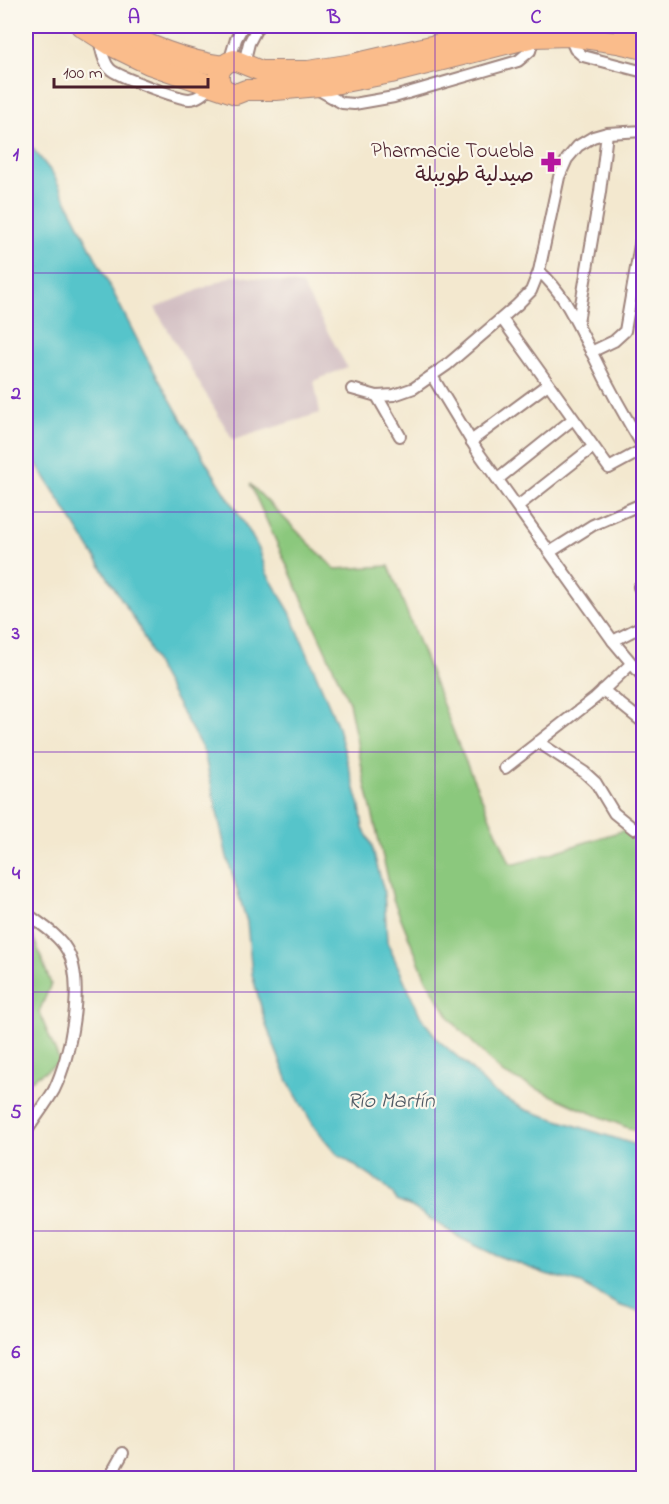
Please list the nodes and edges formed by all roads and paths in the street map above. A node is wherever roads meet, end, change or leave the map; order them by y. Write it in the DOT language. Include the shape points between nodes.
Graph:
graph roads {
  1 [pos="81,26"];
  2 [pos="243,26"];
  3 [pos="258,26"];
  4 [pos="622,26"];
  5 [pos="529,31"];
  6 [pos="106,32"];
  7 [pos="569,36"];
  8 [pos="640,39"];
  9 [pos="236,64"];
  10 [pos="644,72"];
  11 [pos="217,86"];
  12 [pos="246,90"];
  13 [pos="644,131"];
  14 [pos="607,133"];
  15 [pos="644,222"];
  16 [pos="539,271"];
  17 [pos="502,319"];
  18 [pos="578,322"];
  19 [pos="591,352"];
  20 [pos="432,376"];
  21 [pos="548,384"];
  22 [pos="352,389"];
  23 [pos="377,396"];
  24 [pos="573,419"];
  25 [pos="400,436"];
  26 [pos="471,441"];
  27 [pos="593,447"];
  28 [pos="644,449"];
  29 [pos="498,479"];
  30 [pos="644,503"];
  31 [pos="518,506"];
  32 [pos="550,552"];
  33 [pos="644,582"];
  34 [pos="644,597"];
  35 [pos="644,625"];
  36 [pos="613,641"];
  37 [pos="631,664"];
  38 [pos="642,675"];
  39 [pos="603,690"];
  40 [pos="644,723"];
  41 [pos="538,742"];
  42 [pos="505,768"];
  43 [pos="634,830"];
  44 [pos="26,913"];
  45 [pos="26,1132"];
  46 [pos="123,1453"];
  47 [pos="109,1479"];
  1 -- 6 [label="highway"];
  2 -- 9 [label="street" via="236,39"];
  3 -- 9 [label="street"];
  4 -- 8 [label="highway"];
  5 -- 7 [label="highway"];
  5 -- 9 [label="highway" via="328,69 276,72"];
  5 -- 12 [label="highway" via="498,44 392,73 313,87"];
  6 -- 9 [label="highway" via="196,61"];
  6 -- 11 [label="highway" via="149,64"];
  7 -- 8 [label="highway"];
  7 -- 10 [label="street" via="583,56"];
  9 -- 11 [label="highway" via="218,76"];
  9 -- 12 [label="highway" via="252,78"];
  11 -- 12 [label="highway" via="231,93"];
  13 -- 14 [label="street"];
  14 -- 16 [label="street" via="578,146 562,169"];
  14 -- 18 [label="street"];
  15 -- 19 [label="street" via="625,331"];
  16 -- 17 [label="street" via="531,291"];
  16 -- 18 [label="street" via="561,293"];
  17 -- 20 [label="street"];
  17 -- 21 [label="street"];
  18 -- 19 [label="street"];
  19 -- 28 [label="street"];
  20 -- 23 [label="street" via="414,388"];
  20 -- 26 [label="street"];
  21 -- 24 [label="street"];
  21 -- 26 [label="street"];
  22 -- 23 [label="street"];
  23 -- 25 [label="street"];
  24 -- 27 [label="street"];
  24 -- 29 [label="street"];
  26 -- 29 [label="street"];
  27 -- 28 [label="street" via="609,468"];
  27 -- 31 [label="street"];
  29 -- 31 [label="street"];
  30 -- 32 [label="street" via="593,525"];
  31 -- 32 [label="street"];
  32 -- 36 [label="street"];
  33 -- 34 [label="street" via="639,587"];
  35 -- 36 [label="street"];
  36 -- 37 [label="street"];
  37 -- 38 [label="street"];
  37 -- 39 [label="street"];
  39 -- 40 [label="street"];
  39 -- 41 [label="street"];
  41 -- 42 [label="street"];
  41 -- 43 [label="street" via="584,772 596,783 614,813"];
  44 -- 45 [label="street" via="59,939 74,964 76,981 65,1060 54,1090"];
  46 -- 47 [label="street"];
}
